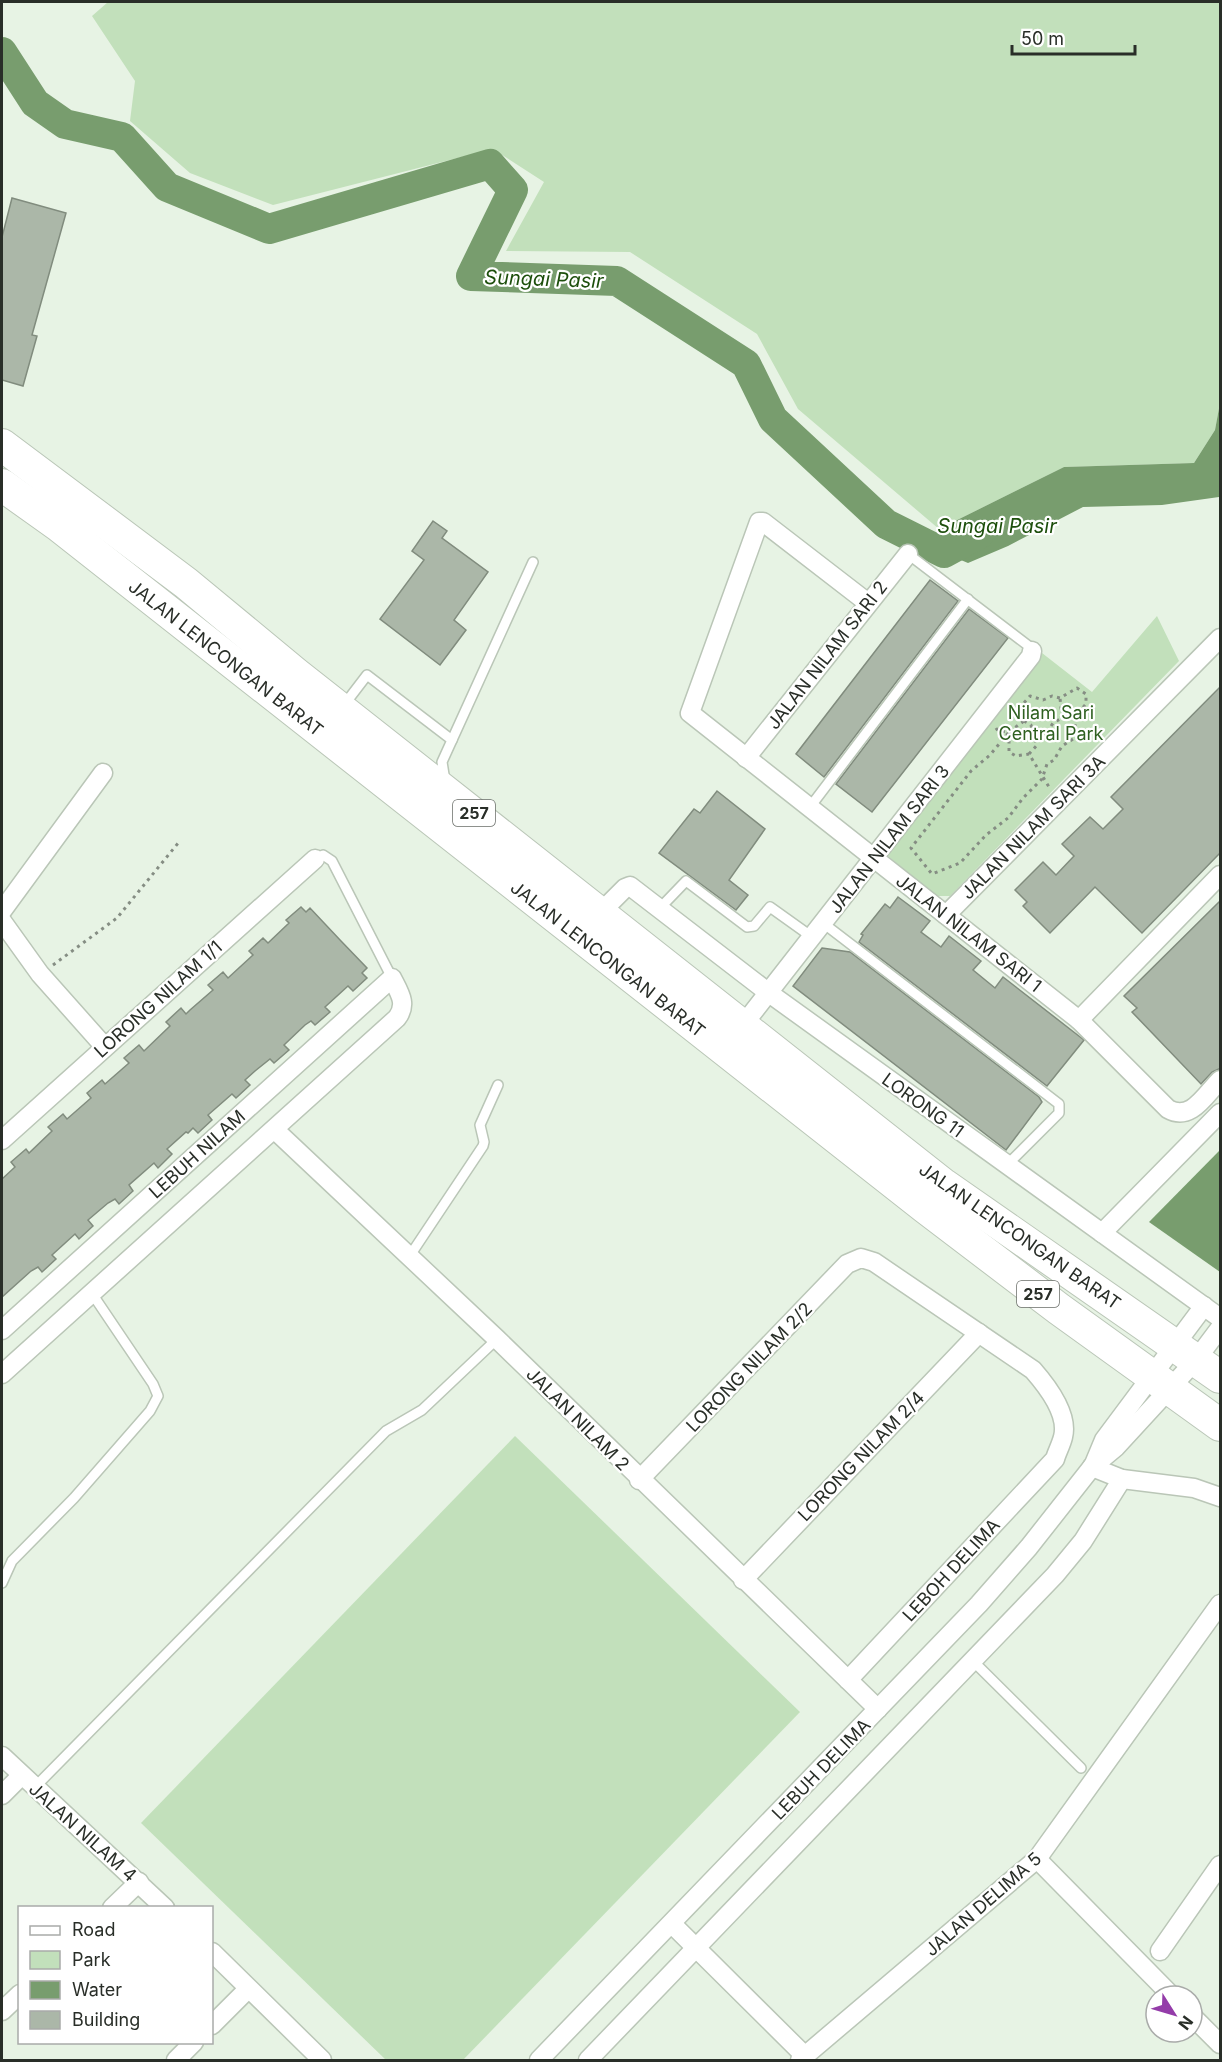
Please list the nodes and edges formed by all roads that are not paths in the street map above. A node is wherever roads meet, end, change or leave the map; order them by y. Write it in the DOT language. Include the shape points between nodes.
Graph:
graph roads {
  1 [pos="2,445"];
  2 [pos="2,485"];
  3 [pos="908,554"];
  4 [pos="533,562"];
  5 [pos="968,599"];
  6 [pos="868,603"];
  7 [pos="1221,638"];
  8 [pos="1032,651"];
  9 [pos="340,709"];
  10 [pos="452,740"];
  11 [pos="746,758"];
  12 [pos="103,774"];
  13 [pos="447,792"];
  14 [pos="810,807"];
  15 [pos="873,856"];
  16 [pos="315,859"];
  17 [pos="1221,875"];
  18 [pos="660,908"];
  19 [pos="2,911"];
  20 [pos="601,912"];
  21 [pos="946,915"];
  22 [pos="2,921"];
  23 [pos="818,930"];
  24 [pos="392,978"];
  25 [pos="769,993"];
  26 [pos="1078,1020"];
  27 [pos="743,1025"];
  28 [pos="104,1046"];
  29 [pos="1221,1080"];
  30 [pos="498,1085"];
  31 [pos="1221,1113"];
  32 [pos="275,1130"];
  33 [pos="2,1140"];
  34 [pos="1007,1165"];
  35 [pos="1102,1233"];
  36 [pos="409,1257"];
  37 [pos="93,1294"];
  38 [pos="1204,1306"];
  39 [pos="1221,1318"];
  40 [pos="1221,1328"];
  41 [pos="2,1330"];
  42 [pos="979,1332"];
  43 [pos="497,1339"];
  44 [pos="1197,1361"];
  45 [pos="2,1372"];
  46 [pos="1161,1382"];
  47 [pos="1221,1425"];
  48 [pos="1092,1467"];
  49 [pos="1122,1479"];
  50 [pos="639,1480"];
  51 [pos="1221,1497"];
  52 [pos="743,1580"];
  53 [pos="2,1583"];
  54 [pos="1221,1604"];
  55 [pos="973,1661"];
  56 [pos="848,1680"];
  57 [pos="879,1709"];
  58 [pos="2,1756"];
  59 [pos="1081,1768"];
  60 [pos="28,1781"];
  61 [pos="2,1795"];
  62 [pos="1037,1859"];
  63 [pos="1221,1865"];
  64 [pos="139,1882"];
  65 [pos="114,1906"];
  66 [pos="163,1906"];
  67 [pos="672,1924"];
  68 [pos="696,1948"];
  69 [pos="1160,1951"];
  70 [pos="213,1954"];
  71 [pos="1160,1984"];
  72 [pos="248,1989"];
  73 [pos="18,1996"];
  74 [pos="2,2011"];
  75 [pos="213,2024"];
  76 [pos="1204,2028"];
  77 [pos="193,2044"];
  78 [pos="1221,2044"];
  79 [pos="803,2058"];
  80 [pos="176,2061"];
  81 [pos="322,2061"];
  82 [pos="539,2061"];
  83 [pos="588,2061"];
  1 -- 9 [label="highway, JALAN LENCONGAN BARAT / 257" via="186,584"];
  2 -- 46 [label="highway, JALAN LENCONGAN BARAT / 257" via="58,525 782,1097 1059,1310"];
  3 -- 5 [label="lane"];
  3 -- 6 [label="street, JALAN NILAM SARI 2"];
  4 -- 10 [label="lane"];
  5 -- 8 [label="lane"];
  5 -- 14 [label="lane"];
  6 -- 11 [label="street, JALAN NILAM SARI 2"];
  6 -- 11 [label="street, JALAN NILAM SARI 1" via="763,522 758,523 690,713"];
  7 -- 21 [label="street, JALAN NILAM SARI 3A"];
  8 -- 15 [label="street, JALAN NILAM SARI 3"];
  9 -- 10 [label="lane" via="367,675"];
  9 -- 13 [label="highway, JALAN LENCONGAN BARAT / 257"];
  10 -- 13 [label="lane" via="442,762"];
  11 -- 14 [label="street, JALAN NILAM SARI 1"];
  12 -- 19 [label="street"];
  13 -- 20 [label="highway, JALAN LENCONGAN BARAT / 257"];
  14 -- 15 [label="street, JALAN NILAM SARI 1"];
  15 -- 21 [label="street, JALAN NILAM SARI 1"];
  15 -- 23 [label="street, JALAN NILAM SARI 3"];
  16 -- 24 [label="lane" via="323,855 332,861"];
  16 -- 28 [label="street, LORONG NILAM 1/1"];
  17 -- 26 [label="street"];
  18 -- 20 [label="street, LORONG 11" via="630,886"];
  18 -- 23 [label="lane" via="686,881 747,927 754,926 770,907"];
  18 -- 25 [label="street, LORONG 11"];
  20 -- 27 [label="highway, JALAN LENCONGAN BARAT / 257"];
  21 -- 26 [label="street, JALAN NILAM SARI 1"];
  22 -- 28 [label="street" via="39,974"];
  23 -- 25 [label="street, JALAN NILAM SARI 3"];
  23 -- 34 [label="lane" via="1059,1104 1059,1113"];
  24 -- 32 [label="street" via="403,1003 398,1018"];
  24 -- 41 [label="street, LEBUH NILAM"];
  25 -- 27 [label="street, JALAN NILAM SARI 3"];
  25 -- 34 [label="street, LORONG 11"];
  26 -- 29 [label="street, JALAN NILAM SARI 1" via="1178,1115 1187,1113"];
  27 -- 44 [label="highway, JALAN LENCONGAN BARAT / 257" via="944,1185"];
  28 -- 33 [label="street, LORONG NILAM 1/1"];
  30 -- 36 [label="lane" via="480,1125 483,1146"];
  31 -- 35 [label="street"];
  32 -- 36 [label="street, JALAN NILAM 2"];
  32 -- 37 [label="street"];
  34 -- 35 [label="street, LORONG 11"];
  35 -- 38 [label="street, LORONG 11"];
  36 -- 43 [label="street, JALAN NILAM 2"];
  37 -- 45 [label="street"];
  37 -- 53 [label="lane" via="158,1396 150,1411 74,1498 12,1561"];
  38 -- 39 [label="street, LORONG 11"];
  38 -- 44 [label="street"];
  40 -- 44 [label="street"];
  42 -- 50 [label="street, LORONG NILAM 2/2" via="874,1262 861,1258 848,1264"];
  42 -- 52 [label="street, LORONG NILAM 2/4"];
  42 -- 56 [label="street, LEBOH DELIMA" via="1033,1370 1049,1388 1060,1412 1064,1435 1055,1459"];
  43 -- 50 [label="street, JALAN NILAM 2"];
  43 -- 60 [label="lane" via="422,1410 386,1431"];
  44 -- 46 [label="street"];
  44 -- 46 [label="street"];
  46 -- 47 [label="highway, JALAN LENCONGAN BARAT / 257"];
  46 -- 48 [label="street, LEBUH DELIMA" via="1116,1448"];
  48 -- 49 [label="street"];
  48 -- 57 [label="street, LEBUH DELIMA" via="994,1588"];
  49 -- 51 [label="street" via="1194,1488"];
  49 -- 55 [label="street" via="1083,1541"];
  50 -- 52 [label="street, JALAN NILAM 2"];
  52 -- 56 [label="street, JALAN NILAM 2"];
  54 -- 62 [label="street, JALAN DELIMA 5"];
  55 -- 59 [label="lane"];
  55 -- 68 [label="street"];
  56 -- 57 [label="street, JALAN NILAM 2"];
  57 -- 67 [label="street, LEBUH DELIMA"];
  58 -- 60 [label="street, JALAN NILAM 4"];
  60 -- 61 [label="street"];
  60 -- 64 [label="street, JALAN NILAM 4"];
  62 -- 71 [label="street"];
  62 -- 79 [label="street, JALAN DELIMA 5"];
  63 -- 69 [label="street"];
  64 -- 65 [label="street"];
  64 -- 66 [label="street, JALAN NILAM 4"];
  67 -- 68 [label="street"];
  67 -- 82 [label="street, LEBUH DELIMA"];
  68 -- 79 [label="street"];
  68 -- 83 [label="street"];
  70 -- 72 [label="street"];
  72 -- 75 [label="street"];
  72 -- 81 [label="street"];
  73 -- 74 [label="street"];
  76 -- 78 [label="street"];
  77 -- 80 [label="street"];
}
